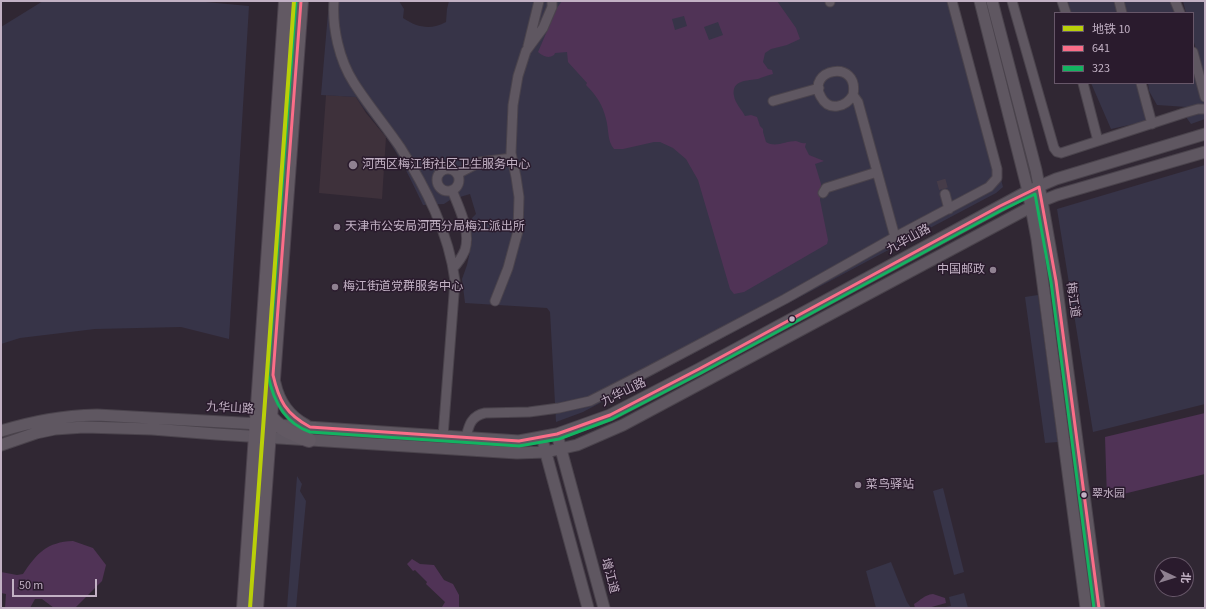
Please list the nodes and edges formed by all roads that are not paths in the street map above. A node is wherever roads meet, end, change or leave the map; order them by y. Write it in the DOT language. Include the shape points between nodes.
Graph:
graph roads {
  1 [pos="286,1"];
  2 [pos="301,1"];
  3 [pos="334,1"];
  4 [pos="539,1"];
  5 [pos="552,1"];
  6 [pos="952,1"];
  7 [pos="980,1"];
  8 [pos="992,1"];
  9 [pos="1013,1"];
  10 [pos="1062,1"];
  11 [pos="1119,1"];
  12 [pos="1175,1"];
  13 [pos="1066,12"];
  14 [pos="1122,12"];
  15 [pos="1180,12"];
  16 [pos="526,51"];
  17 [pos="1194,56"];
  18 [pos="1083,84"];
  19 [pos="1141,84"];
  20 [pos="819,88"];
  21 [pos="853,95"];
  22 [pos="1205,97"];
  23 [pos="773,101"];
  24 [pos="1205,109"];
  25 [pos="1152,124"];
  26 [pos="1205,134"];
  27 [pos="1098,141"];
  28 [pos="1205,152"];
  29 [pos="512,158"];
  30 [pos="877,172"];
  31 [pos="457,174"];
  32 [pos="439,185"];
  33 [pos="1039,186"];
  34 [pos="452,190"];
  35 [pos="425,192"];
  36 [pos="1028,192"];
  37 [pos="823,193"];
  38 [pos="945,194"];
  39 [pos="1042,201"];
  40 [pos="1031,207"];
  41 [pos="949,209"];
  42 [pos="895,237"];
  43 [pos="453,268"];
  44 [pos="495,301"];
  45 [pos="273,375"];
  46 [pos="266,427"];
  47 [pos="1,431"];
  48 [pos="310,433"];
  49 [pos="557,434"];
  50 [pos="443,436"];
  51 [pos="542,437"];
  52 [pos="466,438"];
  53 [pos="1,445"];
  54 [pos="561,448"];
  55 [pos="546,452"];
  56 [pos="244,608"];
  57 [pos="256,608"];
  58 [pos="588,608"];
  59 [pos="604,608"];
  60 [pos="1086,608"];
  61 [pos="1099,608"];
  1 -- 46 [label="main road" via="259,377"];
  2 -- 45 [label="main road"];
  3 -- 35 [label="street" via="333,11 339,50 353,81 401,149"];
  4 -- 16 [label="street"];
  5 -- 16 [label="street" via="543,28"];
  6 -- 41 [label="street" via="997,178 989,187"];
  7 -- 36 [label="street"];
  8 -- 33 [label="street, 梅江道"];
  9 -- 27 [label="street" via="1054,148 1061,153"];
  10 -- 13 [label="street"];
  11 -- 14 [label="street"];
  12 -- 15 [label="street"];
  16 -- 29 [label="street" via="513,105"];
  17 -- 22 [label="street"];
  18 -- 27 [label="street"];
  19 -- 25 [label="street"];
  20 -- 21 [label="street" via="824,101 834,106 846,104"];
  20 -- 21 [label="street" via="825,75 841,72 851,78"];
  20 -- 23 [label="street"];
  21 -- 30 [label="street" via="858,102"];
  24 -- 25 [label="street"];
  25 -- 27 [label="street"];
  26 -- 33 [label="street, 九华山路"];
  28 -- 39 [label="street"];
  29 -- 31 [label="street" via="480,162"];
  29 -- 44 [label="street" via="518,198 518,231 508,268"];
  30 -- 37 [label="street" via="826,188"];
  30 -- 42 [label="street"];
  31 -- 32 [label="street" via="448,169 441,172 438,178"];
  31 -- 34 [label="street" via="459,183"];
  32 -- 34 [label="street" via="446,190"];
  32 -- 35 [label="street"];
  33 -- 36 [label="street, 九华山路"];
  33 -- 39 [label="street, 梅江道"];
  34 -- 43 [label="street" via="464,222 466,242 461,258"];
  35 -- 43 [label="street" via="434,208"];
  36 -- 40 [label="street"];
  36 -- 49 [label="street, 九华山路" via="610,415"];
  38 -- 41 [label="street"];
  39 -- 40 [label="street"];
  39 -- 61 [label="street, 梅江道" via="1057,289"];
  40 -- 54 [label="street" via="623,425 577,445"];
  40 -- 60 [label="street"];
  41 -- 42 [label="street"];
  42 -- 52 [label="street" via="590,401 529,412 478,414 471,421"];
  43 -- 50 [label="street" via="455,281"];
  45 -- 46 [label="main road"];
  45 -- 48 [label="street" via="286,411"];
  46 -- 47 [label="street, 九华山路" via="119,416 69,416"];
  46 -- 48 [label="main road"];
  46 -- 53 [label="street" via="84,427 36,433"];
  46 -- 56 [label="main road"];
  46 -- 57 [label="main road"];
  48 -- 50 [label="street, 九华山路"];
  48 -- 55 [label="street" via="502,452"];
  49 -- 51 [label="street, 九华山路"];
  49 -- 54 [label="street, 增江道"];
  50 -- 52 [label="street, 九华山路"];
  51 -- 52 [label="street, 九华山路" via="518,441"];
  51 -- 55 [label="street"];
  54 -- 55 [label="street"];
  54 -- 59 [label="street, 增江道"];
  55 -- 58 [label="street"];
}
